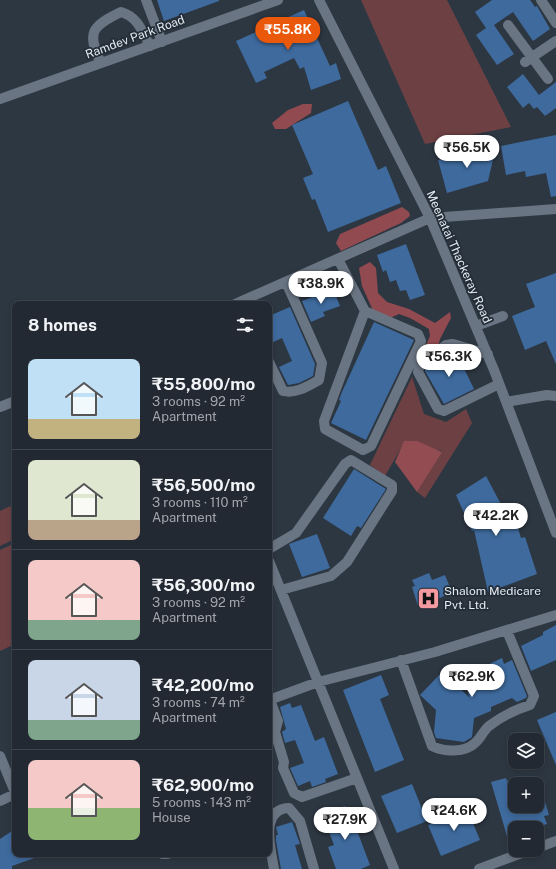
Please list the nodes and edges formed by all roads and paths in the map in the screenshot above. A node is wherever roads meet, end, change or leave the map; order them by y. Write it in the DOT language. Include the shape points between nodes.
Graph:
graph roads {
  1 [pos="146,0"];
  2 [pos="278,0"];
  3 [pos="319,0"];
  4 [pos="541,0"];
  5 [pos="556,23"];
  6 [pos="508,25"];
  7 [pos="556,41"];
  8 [pos="162,42"];
  9 [pos="150,46"];
  10 [pos="528,60"];
  11 [pos="101,63"];
  12 [pos="548,79"];
  13 [pos="0,99"];
  14 [pos="556,209"];
  15 [pos="430,218"];
  16 [pos="338,259"];
  17 [pos="286,282"];
  18 [pos="242,301"];
  19 [pos="365,311"];
  20 [pos="503,316"];
  21 [pos="476,326"];
  22 [pos="488,354"];
  23 [pos="272,368"];
  24 [pos="499,384"];
  25 [pos="556,391"];
  26 [pos="543,395"];
  27 [pos="556,396"];
  28 [pos="12,402"];
  29 [pos="506,402"];
  30 [pos="0,407"];
  31 [pos="553,517"];
  32 [pos="556,533"];
  33 [pos="272,547"];
  34 [pos="272,568"];
  35 [pos="281,590"];
  36 [pos="556,615"];
  37 [pos="507,631"];
  38 [pos="401,660"];
  39 [pos="318,682"];
  40 [pos="272,699"];
  41 [pos="272,707"];
  42 [pos="0,756"];
  43 [pos="357,778"];
  44 [pos="12,786"];
  45 [pos="12,795"];
  46 [pos="0,801"];
  47 [pos="272,817"];
  48 [pos="556,840"];
  49 [pos="544,845"];
  50 [pos="272,855"];
  51 [pos="511,857"];
  52 [pos="274,869"];
  53 [pos="314,869"];
  54 [pos="394,869"];
  55 [pos="479,869"];
  1 -- 8 [label="street"];
  2 -- 8 [label="street, Ramdev Park Road"];
  3 -- 15 [label="street, Meenatai Thackeray Road"];
  4 -- 5 [label="street"];
  6 -- 10 [label="street"];
  7 -- 10 [label="street"];
  8 -- 9 [label="street, Ramdev Park Road"];
  9 -- 11 [label="street, Ramdev Park Road"];
  9 -- 11 [label="street" via="135,18 121,12 101,22 95,30 92,42"];
  10 -- 12 [label="street"];
  11 -- 13 [label="street, Ramdev Park Road"];
  14 -- 15 [label="street"];
  15 -- 16 [label="street"];
  15 -- 21 [label="street, Meenatai Thackeray Road"];
  16 -- 17 [label="street"];
  16 -- 19 [label="street"];
  17 -- 18 [label="street"];
  17 -- 23 [label="street" via="322,363 321,374 319,380 305,388 288,392 283,391"];
  19 -- 19 [label="street" via="418,334 421,341 371,446 363,450 325,429 324,420"];
  20 -- 21 [label="street"];
  21 -- 22 [label="street, Meenatai Thackeray Road"];
  22 -- 24 [label="street, Meenatai Thackeray Road"];
  22 -- 24 [label="street" via="453,344 446,345 420,364 418,372 438,409 444,411"];
  24 -- 29 [label="street, Meenatai Thackeray Road"];
  25 -- 26 [label="street"];
  26 -- 27 [label="street"];
  26 -- 29 [label="street"];
  28 -- 30 [label="street"];
  29 -- 31 [label="street, Meenatai Thackeray Road"];
  31 -- 32 [label="street, Meenatai Thackeray Road"];
  33 -- 35 [label="street" via="296,533 345,464 351,460 392,486 392,491 347,562 331,576"];
  34 -- 35 [label="street"];
  35 -- 39 [label="street"];
  36 -- 37 [label="street"];
  37 -- 38 [label="street"];
  37 -- 38 [label="street" via="534,696 530,705 506,714 487,728 469,748 442,751 432,746"];
  38 -- 39 [label="street"];
  39 -- 40 [label="street"];
  39 -- 43 [label="street"];
  41 -- 43 [label="street" via="278,721 274,732 284,762 283,768 294,793 302,796"];
  42 -- 44 [label="street"];
  43 -- 54 [label="street"];
  45 -- 46 [label="street"];
  47 -- 53 [label="street" via="282,808 289,808 300,820"];
  48 -- 49 [label="street"];
  50 -- 52 [label="street"];
  51 -- 55 [label="street"];
}
